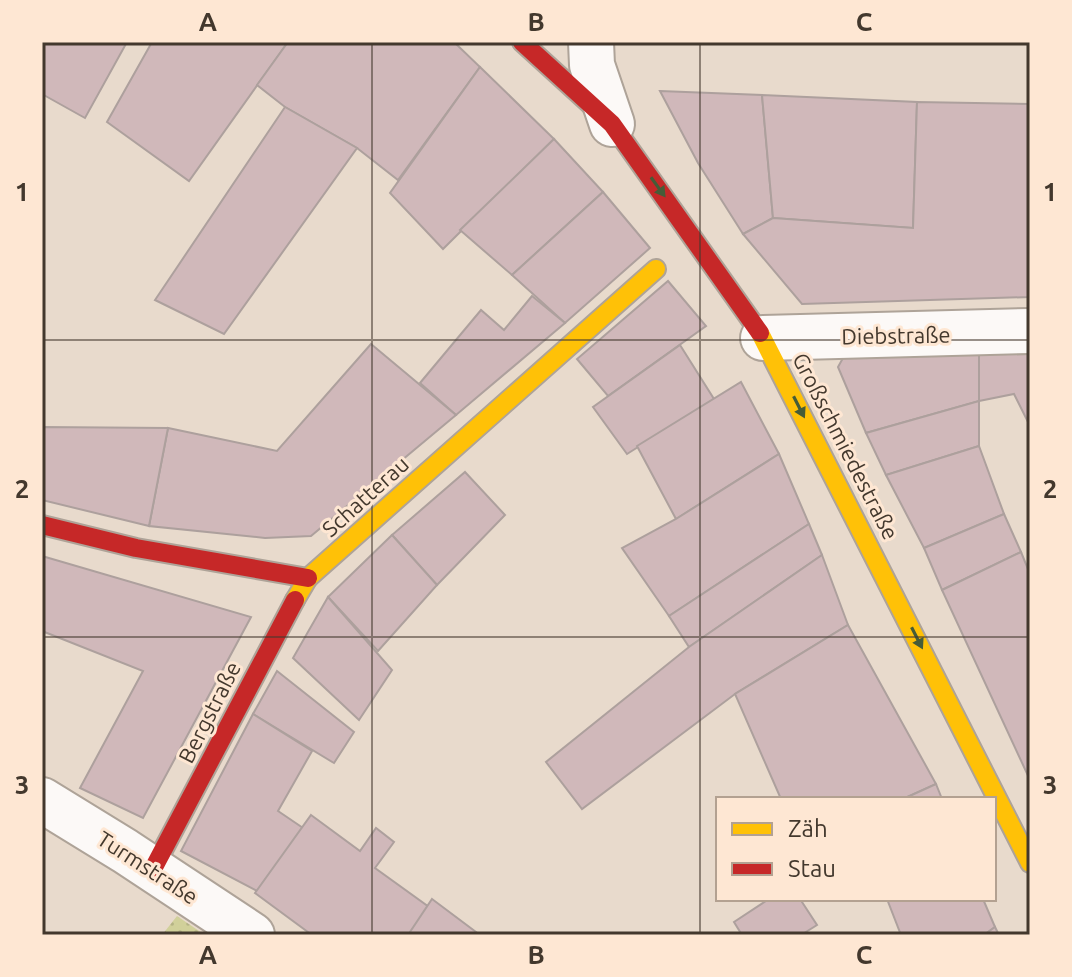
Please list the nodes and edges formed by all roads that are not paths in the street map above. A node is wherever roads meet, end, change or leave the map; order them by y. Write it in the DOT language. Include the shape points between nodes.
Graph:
graph roads {
  1 [pos="570,52"];
  2 [pos="612,124"];
  3 [pos="656,269"];
  4 [pos="1030,331"];
  5 [pos="763,338"];
  6 [pos="42,525"];
  7 [pos="308,578"];
  8 [pos="42,800"];
  9 [pos="1030,863"];
  10 [pos="153,869"];
  11 [pos="252,935"];
  1 -- 2 [label="street" via="592,65"];
  2 -- 5 [label="street, Großschmiedestraße, one-way"];
  3 -- 7 [label="street, Schatterau"];
  4 -- 5 [label="street, Diebstraße"];
  5 -- 9 [label="street, Großschmiedestraße, one-way"];
  6 -- 7 [label="street" via="136,548"];
  7 -- 10 [label="street, Bergstraße"];
  8 -- 10 [label="street, Turmstraße"];
  10 -- 11 [label="street, Turmstraße"];
}
